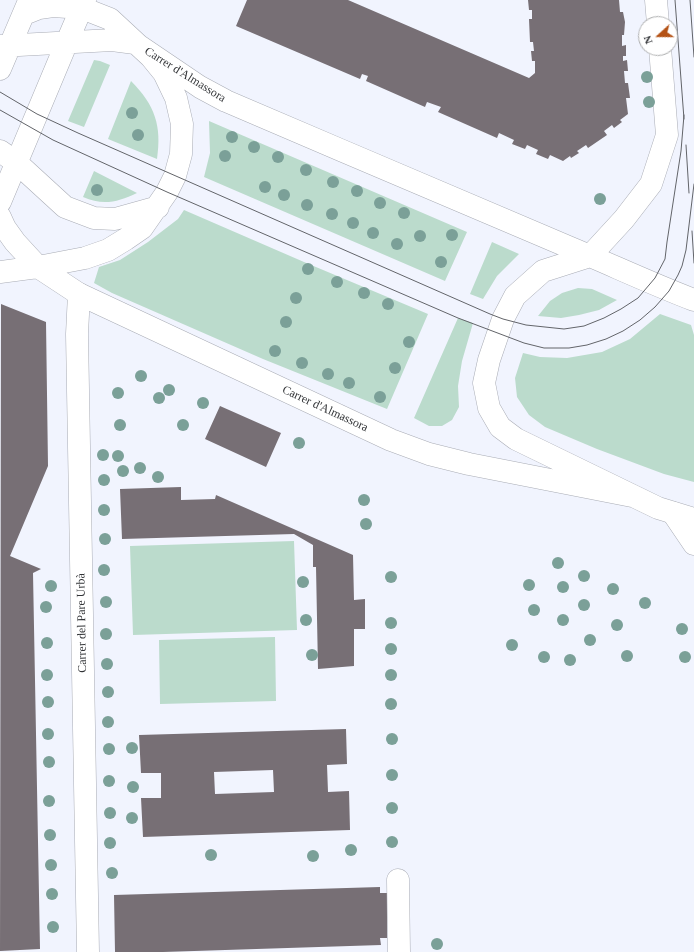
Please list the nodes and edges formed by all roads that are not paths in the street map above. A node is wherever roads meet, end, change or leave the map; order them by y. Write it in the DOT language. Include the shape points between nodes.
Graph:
graph roads {
  1 [pos="656,0"];
  2 [pos="84,4"];
  3 [pos="27,7"];
  4 [pos="657,16"];
  5 [pos="67,42"];
  6 [pos="135,43"];
  7 [pos="5,46"];
  8 [pos="661,56"];
  9 [pos="0,70"];
  10 [pos="9,157"];
  11 [pos="0,202"];
  12 [pos="158,207"];
  13 [pos="0,217"];
  14 [pos="590,256"];
  15 [pos="38,267"];
  16 [pos="0,272"];
  17 [pos="79,294"];
  18 [pos="694,300"];
  19 [pos="632,496"];
  20 [pos="673,513"];
  21 [pos="694,519"];
  22 [pos="694,544"];
  23 [pos="398,880"];
  24 [pos="88,952"];
  25 [pos="399,952"];
  1 -- 4 [label="main road"];
  2 -- 3 [label="main road"];
  2 -- 5 [label="main road"];
  2 -- 6 [label="main road" via="110,20"];
  3 -- 7 [label="main road"];
  5 -- 6 [label="main road" via="112,40"];
  5 -- 7 [label="main road"];
  5 -- 10 [label="main road"];
  6 -- 12 [label="main road" via="164,73 176,98 182,124 181,154 175,176"];
  6 -- 14 [label="main road, Carrer d'Almassora" via="200,87 226,101"];
  7 -- 9 [label="main road"];
  8 -- 14 [label="main road" via="667,135 651,184 624,219"];
  10 -- 11 [label="main road"];
  10 -- 12 [label="main road" via="65,207 94,218 115,219"];
  12 -- 15 [label="main road" via="142,228 108,250 85,258"];
  13 -- 15 [label="main road, Carrer d'Almassora" via="15,242"];
  14 -- 18 [label="main road, Carrer d'Almassora"];
  14 -- 19 [label="main road, Carrer d'Almassora" via="543,271 515,296 503,319 484,383 489,408 500,427 516,439"];
  15 -- 16 [label="main road"];
  15 -- 17 [label="main road, Carrer d'Almassora"];
  17 -- 19 [label="main road, Carrer d'Almassora" via="391,440 429,454"];
  17 -- 24 [label="main road, Carrer del Pare Urbà" via="77,350"];
  19 -- 20 [label="main road, Carrer d'Almassora"];
  20 -- 21 [label="main road, Carrer d'Almassora"];
  20 -- 22 [label="main road"];
  23 -- 25 [label="main road"];
}
